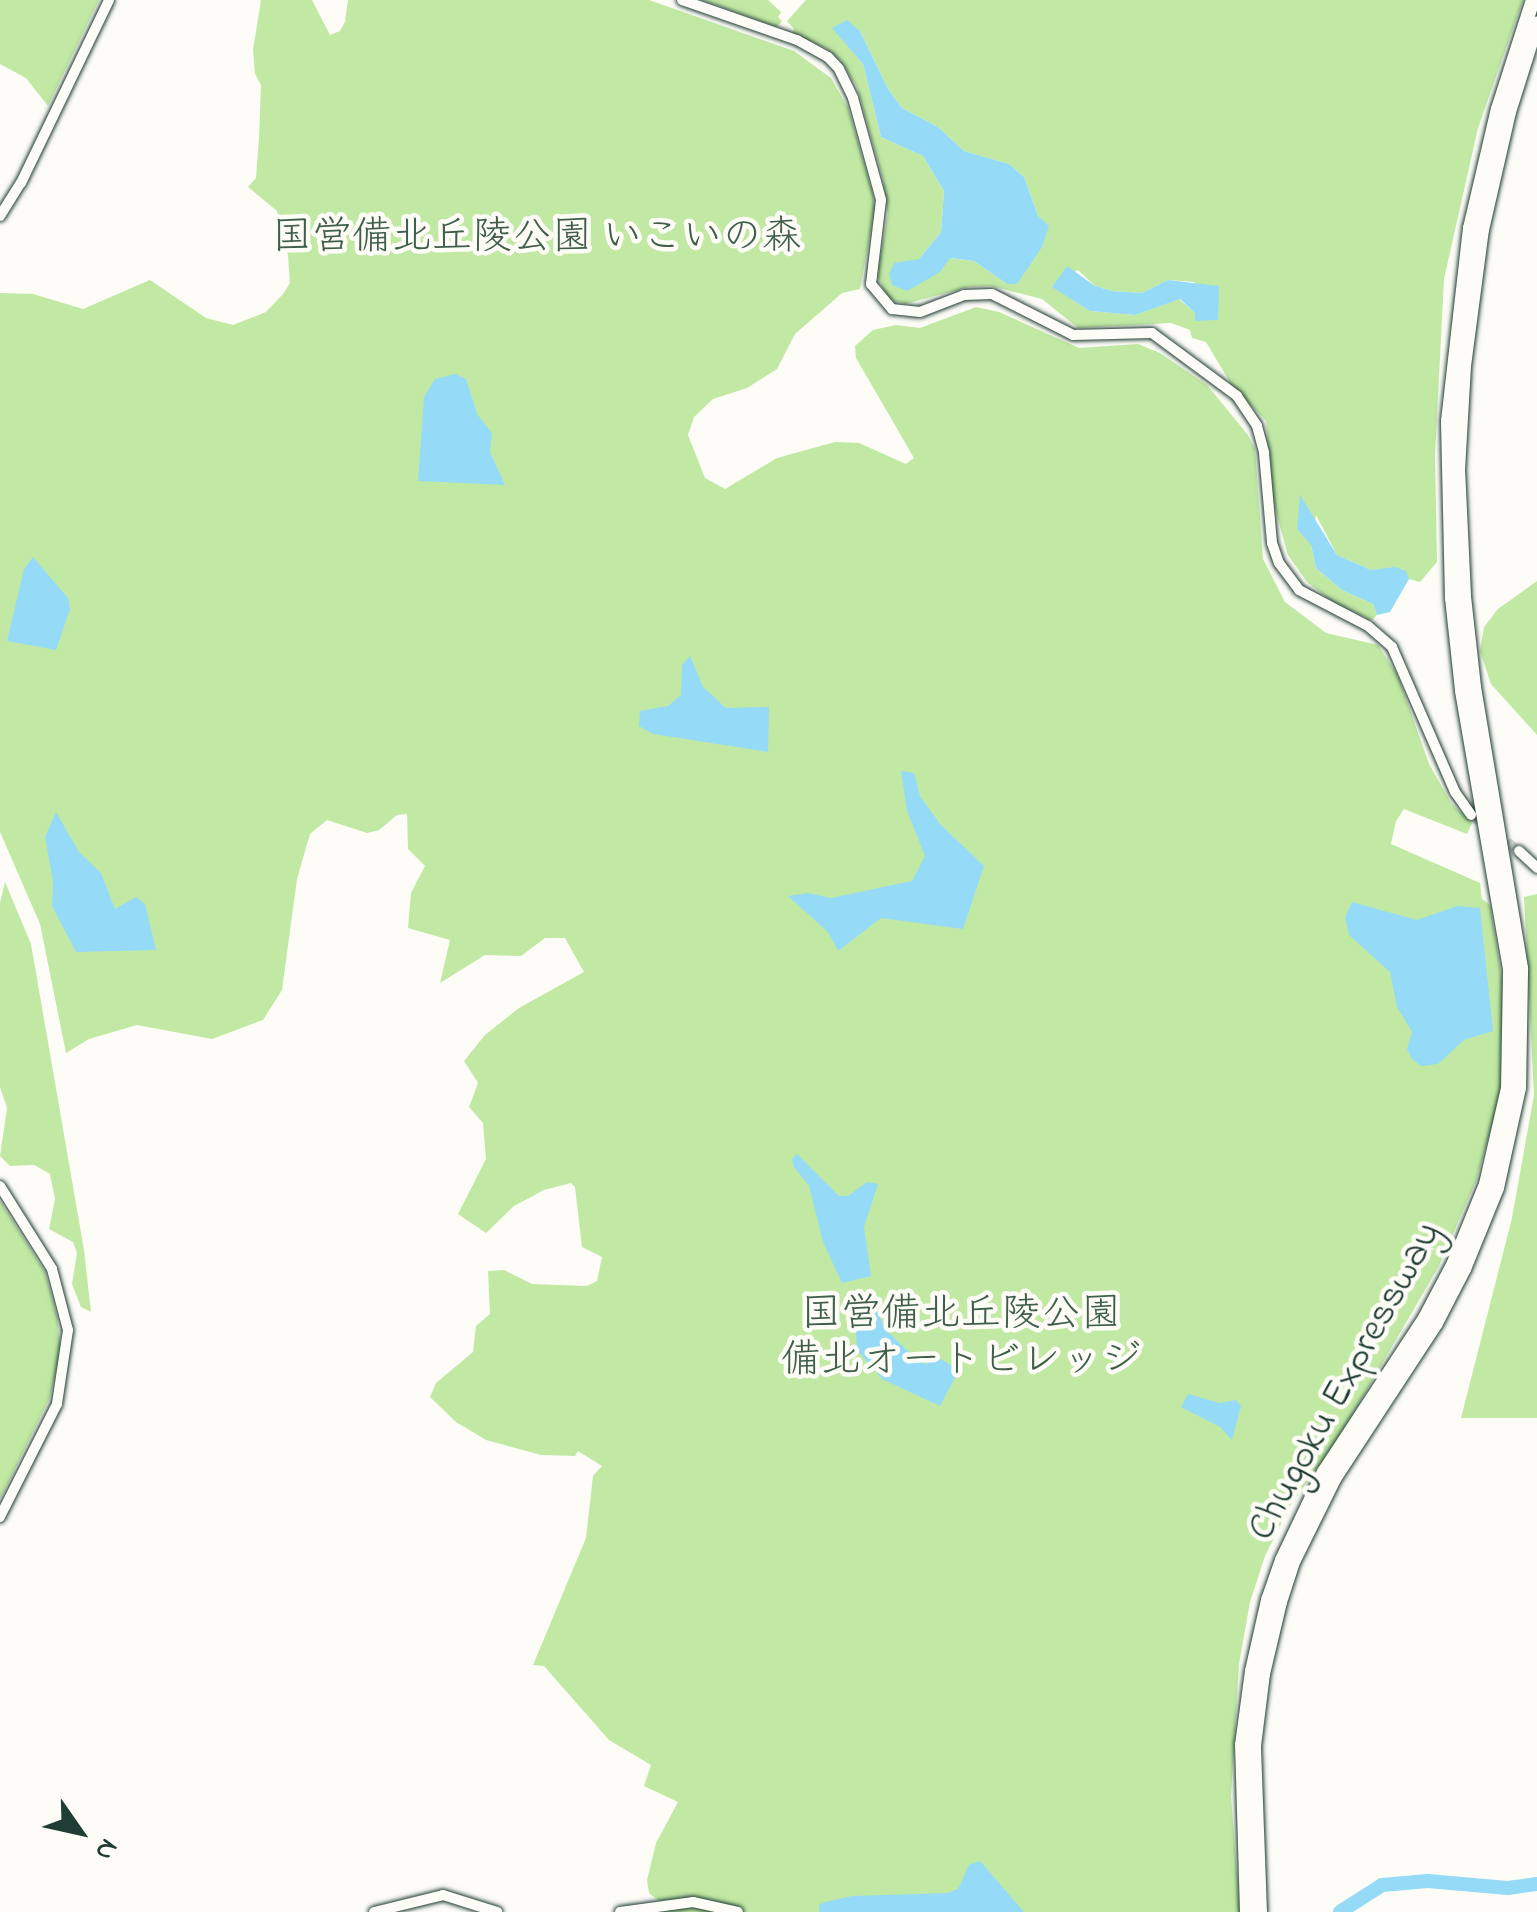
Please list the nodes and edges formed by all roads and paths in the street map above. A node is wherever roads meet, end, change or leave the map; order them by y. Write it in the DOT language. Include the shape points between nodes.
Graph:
graph roads {
  1 [pos="109,0"];
  2 [pos="682,0"];
  3 [pos="1533,0"];
  4 [pos="1537,23"];
  5 [pos="0,216"];
  6 [pos="1472,815"];
  7 [pos="1520,851"];
  8 [pos="1537,868"];
  9 [pos="0,1186"];
  10 [pos="0,1518"];
  11 [pos="374,1912"];
  12 [pos="497,1912"];
  13 [pos="620,1912"];
  14 [pos="738,1912"];
  15 [pos="1247,1912"];
  16 [pos="1260,1912"];
  1 -- 5 [label="main road"];
  2 -- 6 [label="main road" via="797,40 838,69 853,98 881,200 871,284 892,309 920,312 992,294 1073,335 1152,333 1238,396 1264,453 1279,563 1299,590 1392,646 1455,792"];
  3 -- 15 [label="highway, Chugoku Expressway" via="1470,228 1448,421 1454,616 1510,969 1508,1088 1486,1184 1454,1263 1426,1318 1324,1472 1268,1600 1242,1745"];
  4 -- 16 [label="highway, Chugoku Expressway" via="1482,230 1458,470 1474,687 1521,968 1519,1088 1497,1188 1464,1269 1334,1478 1280,1602 1254,1746"];
  7 -- 8 [label="main road"];
  9 -- 10 [label="main road" via="52,1269 68,1330 57,1404"];
  11 -- 12 [label="main road" via="443,1896"];
  13 -- 14 [label="main road" via="693,1902"];
}
